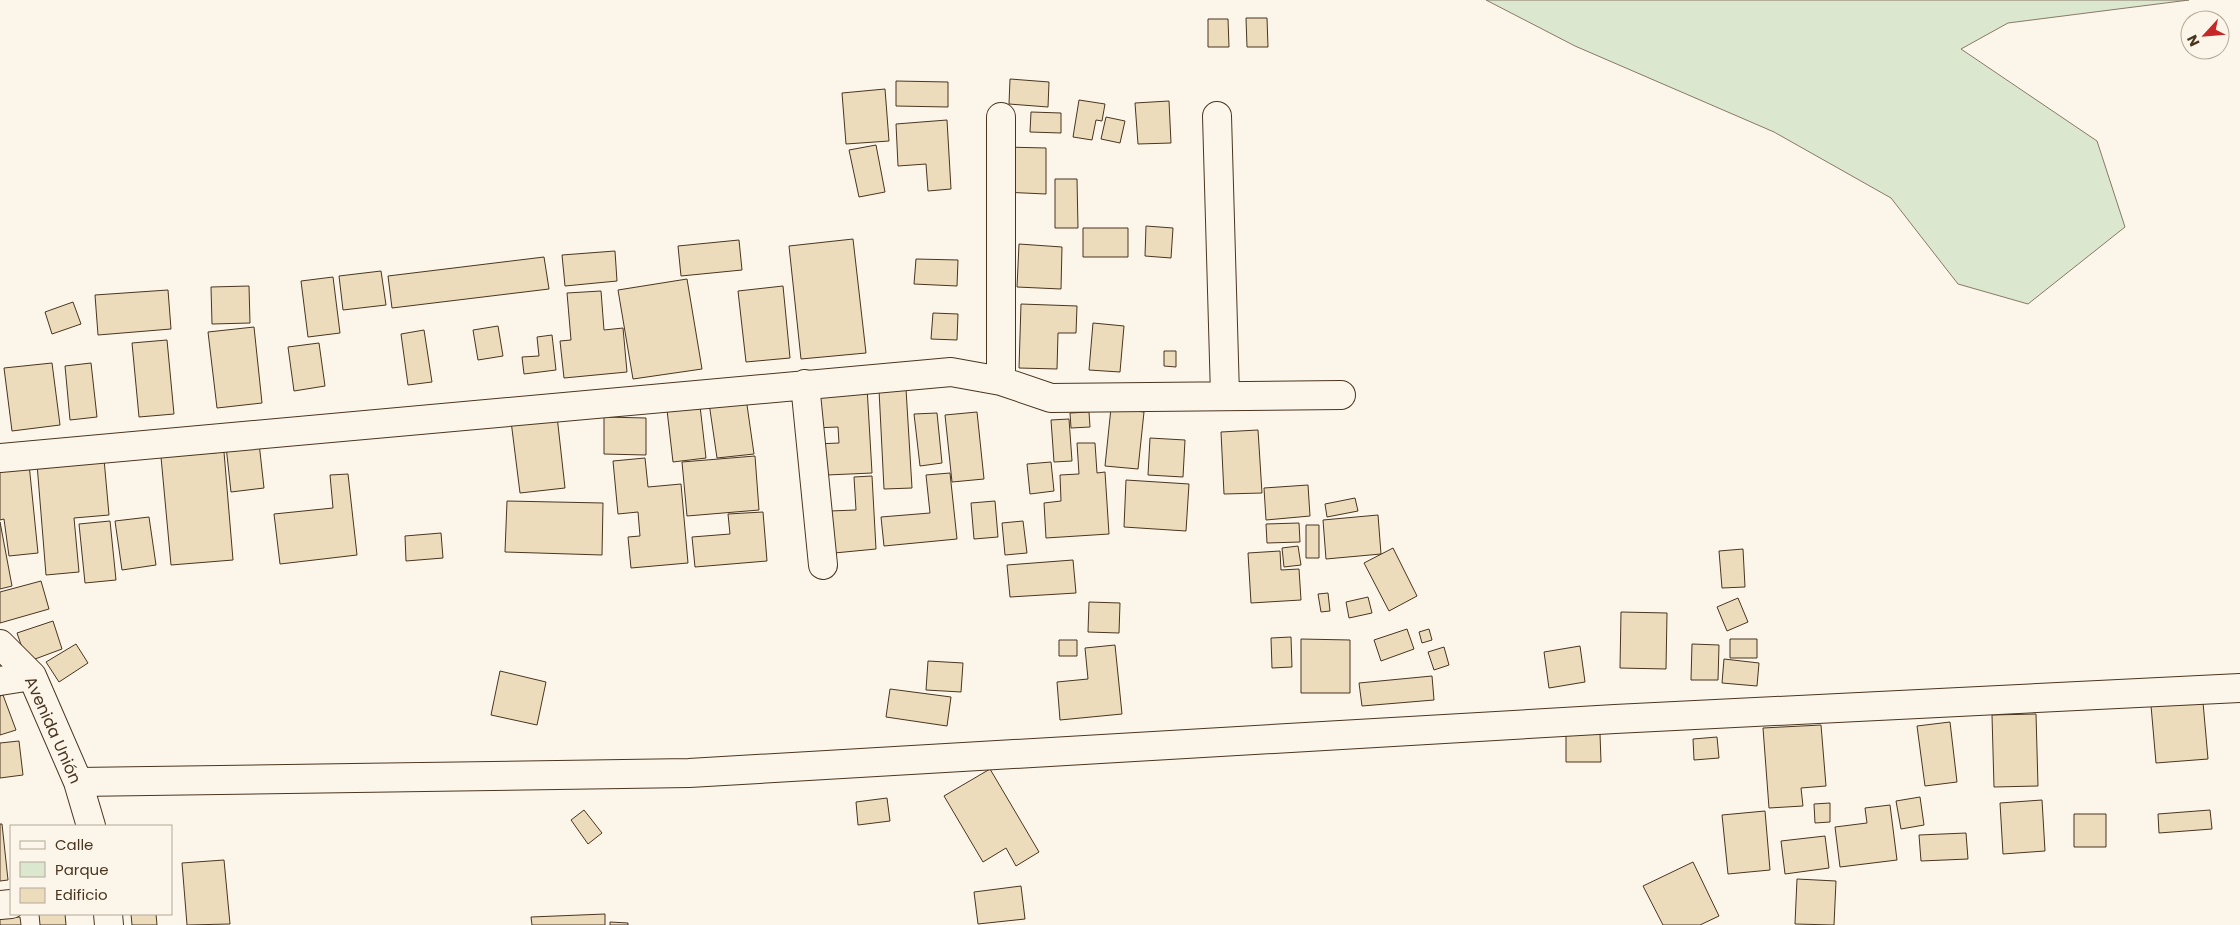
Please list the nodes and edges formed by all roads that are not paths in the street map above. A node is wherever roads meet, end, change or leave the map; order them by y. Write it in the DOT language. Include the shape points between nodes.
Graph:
graph roads {
  1 [pos="1217,116"];
  2 [pos="1000,117"];
  3 [pos="1001,381"];
  4 [pos="805,384"];
  5 [pos="1225,395"];
  6 [pos="1341,395"];
  7 [pos="0,458"];
  8 [pos="823,565"];
  9 [pos="0,644"];
  10 [pos="32,676"];
  11 [pos="0,681"];
  12 [pos="2240,688"];
  13 [pos="78,782"];
  14 [pos="91,825"];
  1 -- 5 [label="street"];
  2 -- 3 [label="street"];
  3 -- 4 [label="street" via="951,372"];
  3 -- 5 [label="street" via="1051,398"];
  4 -- 7 [label="street"];
  4 -- 8 [label="street"];
  5 -- 6 [label="street"];
  9 -- 10 [label="street, Avenida Unión"];
  10 -- 11 [label="street"];
  10 -- 13 [label="street, Avenida Unión"];
  12 -- 13 [label="street" via="1605,720 689,773"];
  13 -- 14 [label="street, Avenida Unión"];
}
